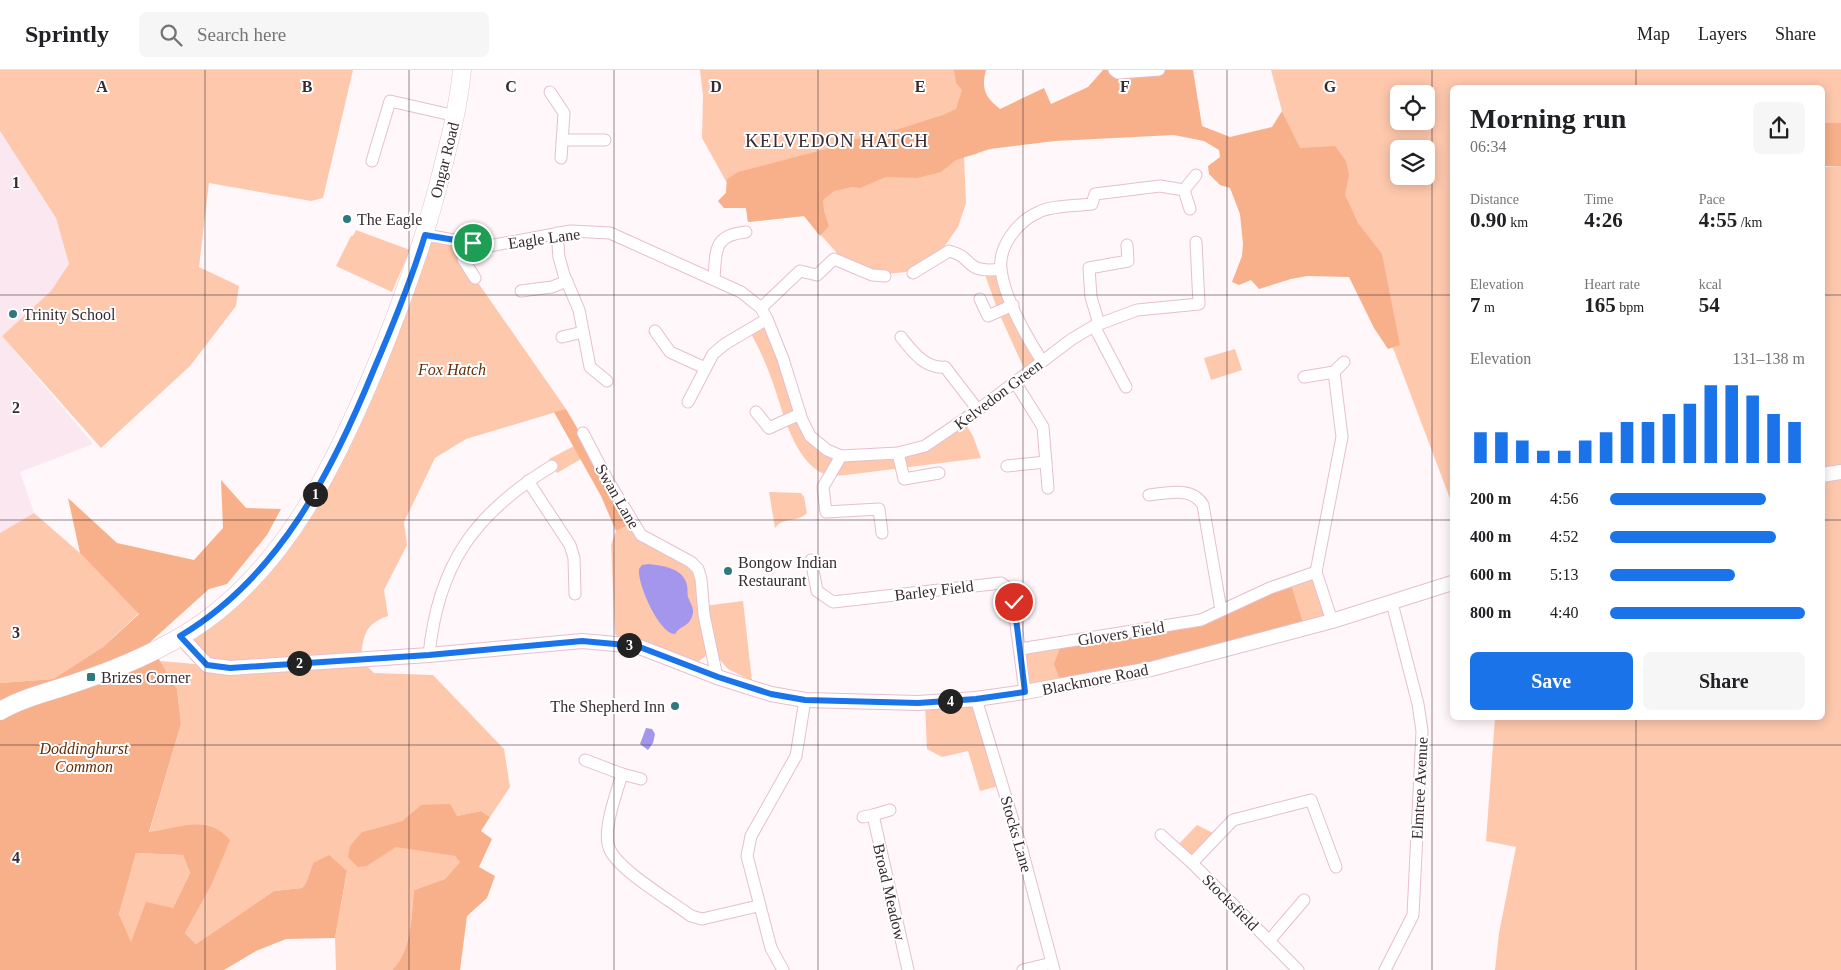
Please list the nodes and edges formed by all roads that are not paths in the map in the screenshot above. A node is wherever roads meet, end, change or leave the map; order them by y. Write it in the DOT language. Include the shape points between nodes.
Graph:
graph roads {
  1 [pos="462,70"];
  2 [pos="1114,70"];
  3 [pos="1159,70"];
  4 [pos="550,92"];
  5 [pos="456,116"];
  6 [pos="563,140"];
  7 [pos="605,140"];
  8 [pos="561,158"];
  9 [pos="372,161"];
  10 [pos="1196,175"];
  11 [pos="1184,190"];
  12 [pos="1190,209"];
  13 [pos="746,232"];
  14 [pos="557,233"];
  15 [pos="425,235"];
  16 [pos="464,242"];
  17 [pos="1196,242"];
  18 [pos="1127,244"];
  19 [pos="1001,270"];
  20 [pos="913,273"];
  21 [pos="885,276"];
  22 [pos="475,278"];
  23 [pos="714,280"];
  24 [pos="567,281"];
  25 [pos="521,291"];
  26 [pos="980,300"];
  27 [pos="1012,305"];
  28 [pos="761,308"];
  29 [pos="767,319"];
  30 [pos="1097,325"];
  31 [pos="655,331"];
  32 [pos="583,332"];
  33 [pos="562,336"];
  34 [pos="901,337"];
  35 [pos="1042,361"];
  36 [pos="1344,362"];
  37 [pos="705,368"];
  38 [pos="1334,372"];
  39 [pos="1304,377"];
  40 [pos="607,381"];
  41 [pos="1015,382"];
  42 [pos="1126,387"];
  43 [pos="688,402"];
  44 [pos="798,408"];
  45 [pos="978,410"];
  46 [pos="756,412"];
  47 [pos="583,433"];
  48 [pos="898,453"];
  49 [pos="841,456"];
  50 [pos="1046,462"];
  51 [pos="552,466"];
  52 [pos="1007,466"];
  53 [pos="1841,472"];
  54 [pos="939,473"];
  55 [pos="1825,475"];
  56 [pos="528,481"];
  57 [pos="1048,488"];
  58 [pos="1149,495"];
  59 [pos="882,533"];
  60 [pos="811,560"];
  61 [pos="1316,572"];
  62 [pos="1450,584"];
  63 [pos="575,594"];
  64 [pos="1392,603"];
  65 [pos="1221,610"];
  66 [pos="1332,621"];
  67 [pos="180,636"];
  68 [pos="1020,649"];
  69 [pos="429,655"];
  70 [pos="718,677"];
  71 [pos="1025,692"];
  72 [pos="976,699"];
  73 [pos="805,700"];
  74 [pos="0,711"];
  75 [pos="585,760"];
  76 [pos="622,774"];
  77 [pos="641,778"];
  78 [pos="890,810"];
  79 [pos="1161,835"];
  80 [pos="1192,863"];
  81 [pos="1336,867"];
  82 [pos="1304,900"];
  83 [pos="758,906"];
  84 [pos="1269,941"];
  85 [pos="1053,966"];
  86 [pos="783,970"];
  87 [pos="908,970"];
  88 [pos="1023,970"];
  89 [pos="1298,970"];
  90 [pos="1386,970"];
  1 -- 5 [label="main road, Ongar Road"];
  2 -- 3 [label="street" via="1118,73"];
  4 -- 6 [label="street" via="564,113"];
  5 -- 9 [label="street" via="390,101"];
  5 -- 15 [label="main road, Ongar Road"];
  6 -- 7 [label="street"];
  6 -- 8 [label="street"];
  10 -- 11 [label="street"];
  11 -- 12 [label="street"];
  11 -- 19 [label="street" via="1160,186 1119,190 1095,194 1092,204 1040,211 1014,231 1003,253"];
  13 -- 23 [label="street" via="733,233 722,239 716,249"];
  14 -- 16 [label="street, Eagle Lane" via="489,246"];
  14 -- 23 [label="street, Eagle Lane" via="610,233"];
  14 -- 24 [label="street" via="559,257"];
  15 -- 16 [label="street, Eagle Lane"];
  15 -- 67 [label="main road, Ongar Road" via="408,286 352,422 315,493 268,560 241,590"];
  16 -- 22 [label="street" via="463,259"];
  17 -- 30 [label="street, Kelvedon Green" via="1199,304 1137,310"];
  18 -- 30 [label="street" via="1128,261 1089,268"];
  19 -- 20 [label="street" via="984,272 974,269 949,251"];
  19 -- 27 [label="street"];
  21 -- 28 [label="street" via="872,275 834,259 817,275 800,271"];
  23 -- 28 [label="street, Eagle Lane" via="741,292"];
  24 -- 25 [label="street" via="552,288"];
  24 -- 32 [label="street" via="579,310"];
  26 -- 27 [label="street" via="988,316"];
  27 -- 35 [label="street"];
  28 -- 29 [label="street, Eagle Lane"];
  29 -- 37 [label="street" via="725,344 713,354"];
  29 -- 44 [label="street, Eagle Lane"];
  30 -- 35 [label="street, Kelvedon Green"];
  30 -- 42 [label="street"];
  31 -- 37 [label="street" via="670,352"];
  32 -- 33 [label="street"];
  32 -- 40 [label="street" via="590,367"];
  34 -- 45 [label="street" via="931,366 945,367"];
  35 -- 41 [label="street, Kelvedon Green"];
  36 -- 38 [label="street"];
  37 -- 43 [label="street"];
  38 -- 39 [label="street"];
  38 -- 61 [label="street" via="1342,437"];
  41 -- 45 [label="street, Kelvedon Green"];
  41 -- 50 [label="street" via="1043,427"];
  44 -- 46 [label="street" via="769,428"];
  44 -- 49 [label="street" via="810,436 827,450"];
  45 -- 48 [label="street, Kelvedon Green" via="925,446"];
  47 -- 70 [label="street, Swan Lane" via="640,535 698,569"];
  48 -- 49 [label="street, Kelvedon Green"];
  48 -- 54 [label="street" via="904,479"];
  49 -- 59 [label="street" via="823,486 826,512 879,509"];
  50 -- 52 [label="street"];
  50 -- 57 [label="street"];
  51 -- 56 [label="street"];
  53 -- 55 [label="street"];
  56 -- 63 [label="street" via="570,545 574,558"];
  56 -- 69 [label="street" via="498,504 453,563 440,594"];
  58 -- 65 [label="street" via="1194,494 1203,504"];
  60 -- 68 [label="street, Barley Field" via="817,591 833,602 1001,583 1012,594"];
  61 -- 65 [label="street, Glovers Field"];
  61 -- 66 [label="street"];
  62 -- 64 [label="street, Blackmore Road"];
  64 -- 66 [label="street, Blackmore Road"];
  64 -- 90 [label="street, Elmtree Avenue" via="1422,731 1413,915"];
  65 -- 68 [label="street, Glovers Field" via="1201,620"];
  66 -- 71 [label="street, Blackmore Road" via="1152,669"];
  67 -- 69 [label="street, Blackmore Road" via="207,665 230,668"];
  67 -- 74 [label="main road, Ongar Road" via="121,667"];
  68 -- 71 [label="street, Barley Field"];
  69 -- 70 [label="street, Blackmore Road" via="582,641 616,643 637,646"];
  70 -- 73 [label="street, Blackmore Road" via="771,694"];
  71 -- 72 [label="street, Blackmore Road"];
  72 -- 73 [label="street, Blackmore Road" via="918,703"];
  72 -- 85 [label="street, Stocks Lane"];
  73 -- 83 [label="street" via="796,756 750,836 747,856"];
  75 -- 76 [label="street"];
  76 -- 77 [label="street"];
  76 -- 83 [label="street" via="608,832 609,849 625,868 691,916 702,919"];
  78 -- 87 [label="street, Broad Meadow" via="868,816"];
  79 -- 80 [label="street, Stocksfield"];
  80 -- 81 [label="street" via="1233,820 1312,800"];
  80 -- 84 [label="street, Stocksfield"];
  82 -- 84 [label="street"];
  83 -- 86 [label="street" via="771,948"];
  84 -- 89 [label="street, Stocksfield"];
  85 -- 88 [label="street"];
}
